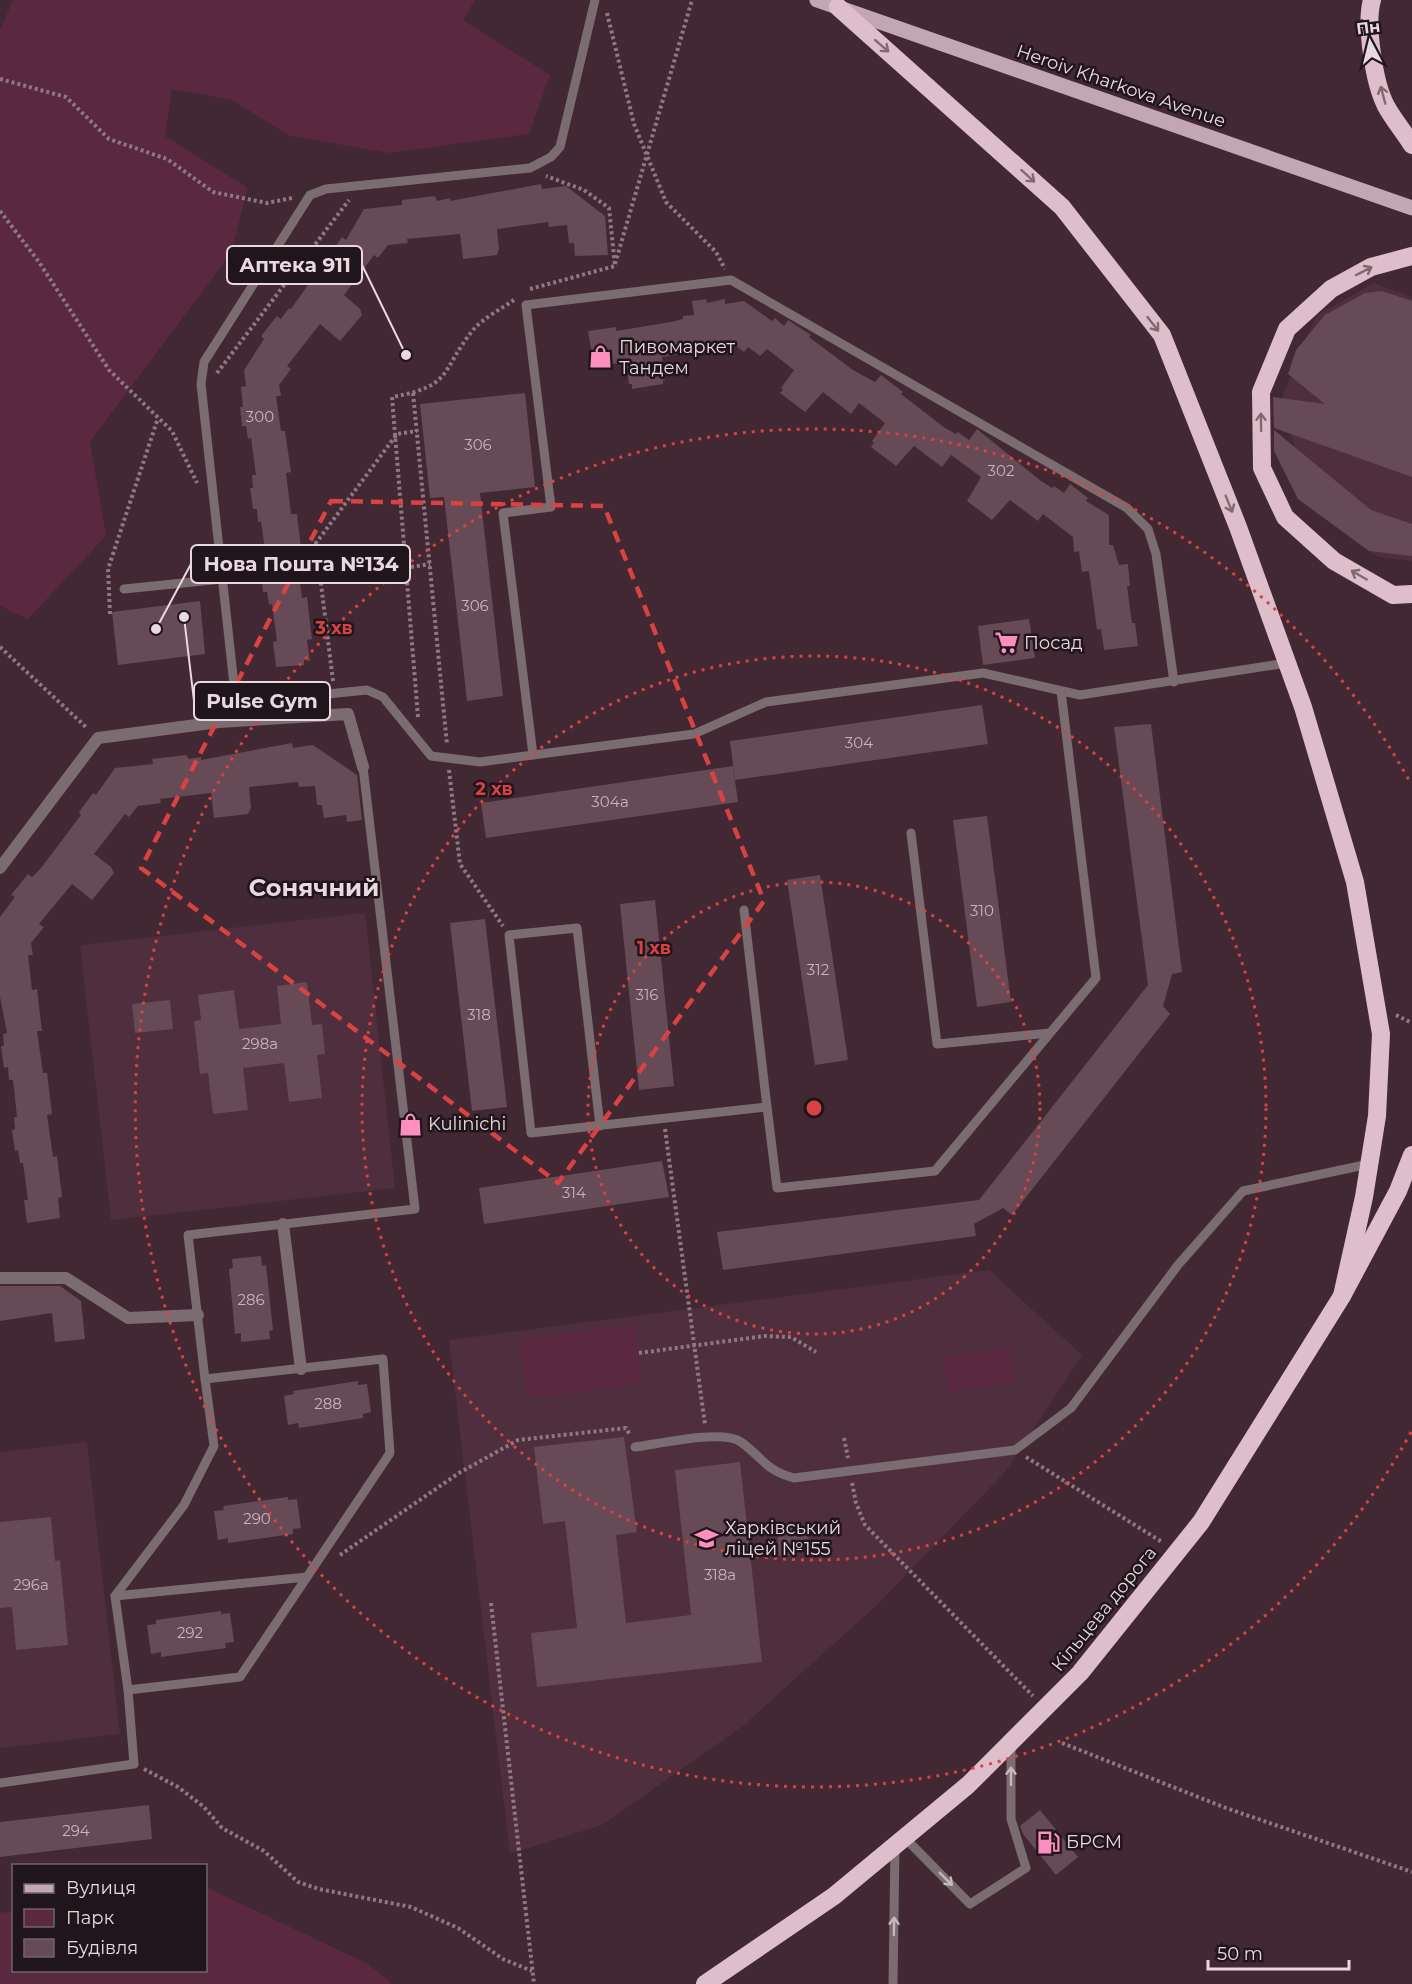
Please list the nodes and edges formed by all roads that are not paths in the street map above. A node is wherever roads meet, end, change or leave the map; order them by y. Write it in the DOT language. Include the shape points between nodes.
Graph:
graph roads {
  1 [pos="595,0"];
  2 [pos="817,0"];
  3 [pos="1372,0"];
  4 [pos="838,7"];
  5 [pos="1412,145"];
  6 [pos="1412,208"];
  7 [pos="1412,256"];
  8 [pos="223,579"];
  9 [pos="123,589"];
  10 [pos="1412,594"];
  11 [pos="1287,663"];
  12 [pos="1174,682"];
  13 [pos="1061,691"];
  14 [pos="236,703"];
  15 [pos="219,722"];
  16 [pos="533,755"];
  17 [pos="363,767"];
  18 [pos="911,833"];
  19 [pos="0,868"];
  20 [pos="744,910"];
  21 [pos="1050,1033"];
  22 [pos="767,1107"];
  23 [pos="600,1126"];
  24 [pos="1412,1155"];
  25 [pos="1369,1164"];
  26 [pos="283,1224"];
  27 [pos="0,1277"];
  28 [pos="1342,1296"];
  29 [pos="198,1315"];
  30 [pos="301,1369"];
  31 [pos="205,1379"];
  32 [pos="635,1447"];
  33 [pos="307,1577"];
  34 [pos="116,1596"];
  35 [pos="128,1690"];
  36 [pos="1011,1742"];
  37 [pos="0,1783"];
  38 [pos="900,1842"];
  39 [pos="705,1984"];
  40 [pos="894,1984"];
  1 -- 8 [label="lane" via="561,147 551,157 530,168 326,189 310,195 204,363 201,384"];
  2 -- 4 [label="main road, Heroiv Kharkova Avenue"];
  5 -- 3 [label="highway, one-way" via="1385,104 1370,43"];
  4 -- 6 [label="main road, Heroiv Kharkova Avenue"];
  4 -- 11 [label="highway, one-way" via="1062,207 1162,335"];
  10 -- 7 [label="highway, one-way" via="1393,595 1334,561 1285,518 1262,468 1261,392 1287,329 1331,289 1371,267"];
  8 -- 9 [label="lane"];
  8 -- 14 [label="lane"];
  11 -- 12 [label="lane"];
  11 -- 25 [label="highway" via="1355,882 1381,1034 1377,1116"];
  12 -- 13 [label="lane" via="1080,695"];
  12 -- 16 [label="lane" via="1156,554 1148,529 1127,508 731,280 526,305 550,507 503,513"];
  13 -- 16 [label="lane" via="983,673 766,702 694,734"];
  13 -- 21 [label="lane" via="1096,978"];
  14 -- 15 [label="street"];
  14 -- 16 [label="lane" via="367,690 383,697 431,756 480,762"];
  15 -- 17 [label="street" via="348,714"];
  15 -- 19 [label="street" via="98,738"];
  17 -- 26 [label="lane" via="415,1209"];
  18 -- 21 [label="lane" via="937,1044"];
  20 -- 22 [label="lane"];
  21 -- 22 [label="lane" via="935,1171 777,1188"];
  22 -- 23 [label="lane"];
  23 -- 23 [label="lane" via="577,928 509,935 531,1133"];
  24 -- 28 [label="highway, Кільцева дорога" via="1398,1191"];
  25 -- 28 [label="highway"];
  25 -- 32 [label="lane" via="1243,1191 1178,1265 1071,1408 1015,1450 794,1479 774,1473 739,1440 721,1436"];
  26 -- 29 [label="lane" via="188,1235"];
  26 -- 30 [label="street"];
  27 -- 29 [label="street" via="66,1278 128,1318"];
  28 -- 36 [label="highway, Кільцева дорога" via="1201,1522 1080,1673"];
  29 -- 31 [label="lane"];
  30 -- 31 [label="lane"];
  30 -- 33 [label="lane" via="383,1359 390,1453"];
  31 -- 34 [label="lane" via="214,1446 184,1505"];
  33 -- 34 [label="lane"];
  33 -- 35 [label="lane" via="240,1677"];
  34 -- 35 [label="lane"];
  35 -- 37 [label="lane" via="134,1764"];
  36 -- 38 [label="highway, Кільцева дорога" via="968,1785"];
  38 -- 36 [label="lane, one-way" via="970,1904 1026,1868 1011,1819"];
  38 -- 39 [label="highway, Кільцева дорога" via="834,1896"];
  40 -- 38 [label="lane, one-way"];
}
